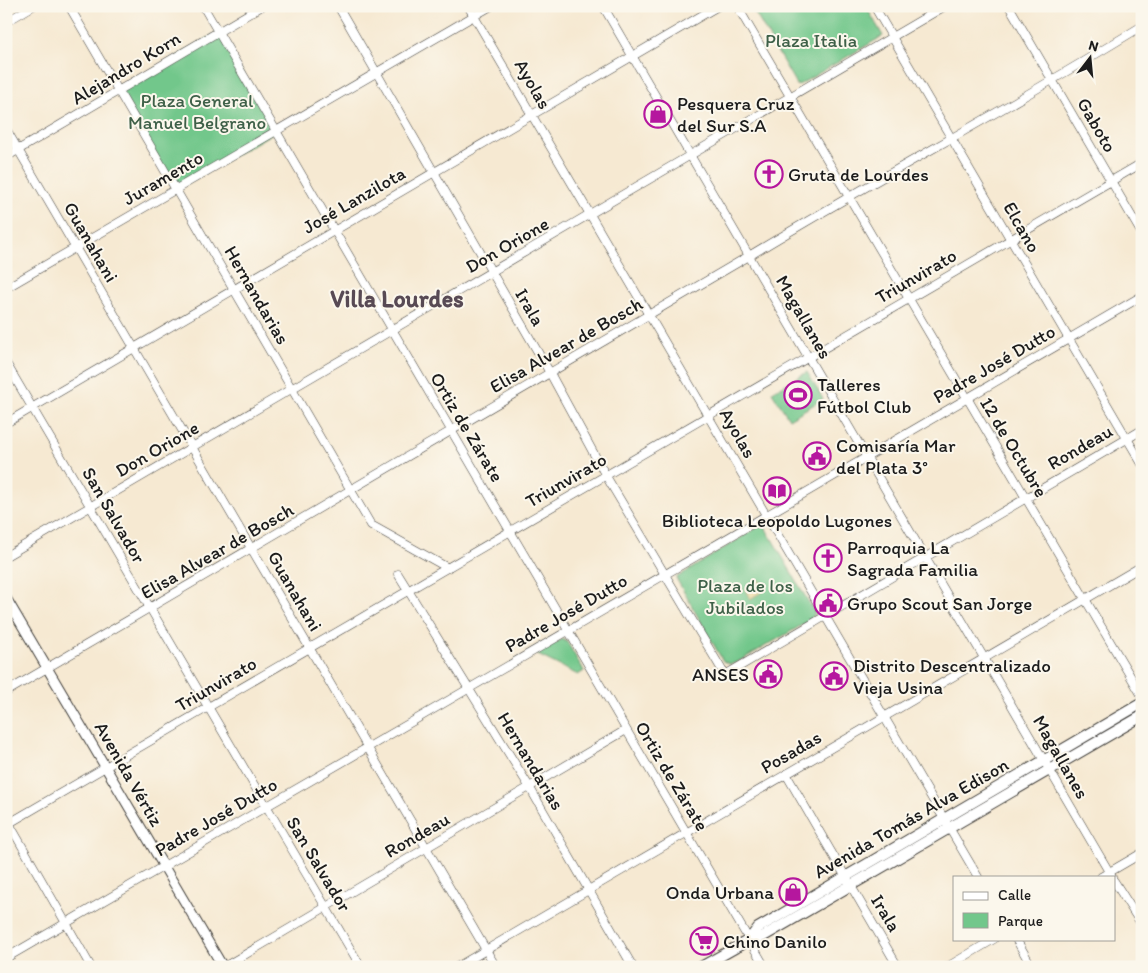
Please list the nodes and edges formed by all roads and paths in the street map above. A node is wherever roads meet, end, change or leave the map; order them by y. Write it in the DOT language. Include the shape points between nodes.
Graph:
graph roads {
  1 [pos="33,6"];
  2 [pos="69,6"];
  3 [pos="202,6"];
  4 [pos="262,6"];
  5 [pos="338,6"];
  6 [pos="468,6"];
  7 [pos="491,6"];
  8 [pos="603,6"];
  9 [pos="718,6"];
  10 [pos="737,6"];
  11 [pos="874,6"];
  12 [pos="945,6"];
  13 [pos="1009,6"];
  14 [pos="1140,6"];
  15 [pos="1142,10"];
  16 [pos="474,16"];
  17 [pos="6,22"];
  18 [pos="1142,26"];
  19 [pos="218,32"];
  20 [pos="892,38"];
  21 [pos="632,57"];
  22 [pos="376,75"];
  23 [pos="1052,82"];
  24 [pos="119,91"];
  25 [pos="790,96"];
  26 [pos="532,115"];
  27 [pos="6,129"];
  28 [pos="276,131"];
  29 [pos="951,138"];
  30 [pos="18,150"];
  31 [pos="690,156"];
  32 [pos="6,157"];
  33 [pos="1142,163"];
  34 [pos="434,172"];
  35 [pos="1111,182"];
  36 [pos="175,190"];
  37 [pos="848,196"];
  38 [pos="590,214"];
  39 [pos="334,231"];
  40 [pos="1142,234"];
  41 [pos="1010,239"];
  42 [pos="75,247"];
  43 [pos="749,256"];
  44 [pos="492,272"];
  45 [pos="6,288"];
  46 [pos="235,288"];
  47 [pos="1142,296"];
  48 [pos="909,299"];
  49 [pos="649,315"];
  50 [pos="391,331"];
  51 [pos="1068,339"];
  52 [pos="134,348"];
  53 [pos="809,358"];
  54 [pos="6,363"];
  55 [pos="550,373"];
  56 [pos="291,390"];
  57 [pos="966,399"];
  58 [pos="32,408"];
  59 [pos="708,416"];
  60 [pos="6,423"];
  61 [pos="1142,430"];
  62 [pos="451,431"];
  63 [pos="1127,439"];
  64 [pos="192,448"];
  65 [pos="867,457"];
  66 [pos="1142,464"];
  67 [pos="606,476"];
  68 [pos="351,490"];
  69 [pos="1025,498"];
  70 [pos="91,507"];
  71 [pos="768,516"];
  72 [pos="510,532"];
  73 [pos="252,549"];
  74 [pos="6,556"];
  75 [pos="926,557"];
  76 [pos="1142,566"];
  77 [pos="448,568"];
  78 [pos="398,574"];
  79 [pos="667,575"];
  80 [pos="408,591"];
  81 [pos="6,598"];
  82 [pos="1084,599"];
  83 [pos="150,608"];
  84 [pos="827,617"];
  85 [pos="566,631"];
  86 [pos="310,648"];
  87 [pos="985,658"];
  88 [pos="48,668"];
  89 [pos="725,675"];
  90 [pos="467,689"];
  91 [pos="6,692"];
  92 [pos="1142,696"];
  93 [pos="1142,703"];
  94 [pos="208,707"];
  95 [pos="885,716"];
  96 [pos="1142,716"];
  97 [pos="626,730"];
  98 [pos="367,747"];
  99 [pos="1047,765"];
  100 [pos="106,767"];
  101 [pos="786,774"];
  102 [pos="530,788"];
  103 [pos="266,806"];
  104 [pos="7,822"];
  105 [pos="948,823"];
  106 [pos="686,833"];
  107 [pos="426,848"];
  108 [pos="1142,853"];
  109 [pos="164,866"];
  110 [pos="1110,874"];
  111 [pos="977,876"];
  112 [pos="848,882"];
  113 [pos="1116,884"];
  114 [pos="588,890"];
  115 [pos="326,908"];
  116 [pos="65,924"];
  117 [pos="1142,925"];
  118 [pos="748,940"];
  119 [pos="992,940"];
  120 [pos="1017,940"];
  121 [pos="486,950"];
  122 [pos="6,958"];
  123 [pos="91,967"];
  124 [pos="224,967"];
  125 [pos="361,967"];
  126 [pos="457,967"];
  127 [pos="496,967"];
  128 [pos="633,967"];
  129 [pos="701,967"];
  130 [pos="765,967"];
  131 [pos="898,967"];
  132 [pos="947,967"];
  133 [pos="1032,967"];
  1 -- 17 [label="street"];
  2 -- 24 [label="street, Hernandarias"];
  3 -- 19 [label="street, Ortiz de Zárate"];
  4 -- 19 [label="street, Alejandro Korn"];
  5 -- 22 [label="street, Irala"];
  6 -- 16 [label="street, Ayolas"];
  7 -- 16 [label="street, Juramento"];
  8 -- 21 [label="street, Magallanes"];
  9 -- 21 [label="street, José Lanzilota"];
  10 -- 25 [label="street, 12 de Octubre"];
  11 -- 20 [label="street, Elcano"];
  12 -- 20 [label="street, Don Orione"];
  13 -- 23 [label="street, Gaboto"];
  14 -- 15 [label="street"];
  16 -- 22 [label="street, Juramento"];
  16 -- 26 [label="street, Ayolas"];
  18 -- 23 [label="street, Elisa Alvear de Bosch"];
  19 -- 24 [label="street, Alejandro Korn"];
  19 -- 28 [label="street, Ortiz de Zárate"];
  20 -- 25 [label="street, Don Orione"];
  20 -- 29 [label="street, Elcano"];
  21 -- 26 [label="street, José Lanzilota"];
  21 -- 31 [label="street, Magallanes"];
  22 -- 28 [label="street, Juramento"];
  22 -- 34 [label="street, Irala"];
  23 -- 29 [label="street, Elisa Alvear de Bosch"];
  23 -- 35 [label="street, Gaboto"];
  24 -- 30 [label="street, Alejandro Korn"];
  24 -- 36 [label="street, Hernandarias"];
  25 -- 31 [label="street, Don Orione"];
  25 -- 37 [label="street, 12 de Octubre"];
  26 -- 34 [label="street, José Lanzilota"];
  26 -- 38 [label="street, Ayolas"];
  27 -- 30 [label="street, Guanahani"];
  28 -- 36 [label="street, Juramento"];
  28 -- 39 [label="street, Ortiz de Zárate"];
  29 -- 37 [label="street, Elisa Alvear de Bosch"];
  29 -- 41 [label="street, Elcano"];
  30 -- 32 [label="street, Alejandro Korn"];
  30 -- 42 [label="street, Guanahani"];
  31 -- 38 [label="street, Don Orione"];
  31 -- 43 [label="street, Magallanes"];
  33 -- 35 [label="street, Triunvirato"];
  34 -- 39 [label="street, José Lanzilota"];
  34 -- 44 [label="street, Irala"];
  35 -- 40 [label="street, Gaboto"];
  35 -- 41 [label="street, Triunvirato"];
  36 -- 42 [label="street, Juramento"];
  36 -- 46 [label="street, Hernandarias"];
  37 -- 43 [label="street, Elisa Alvear de Bosch"];
  37 -- 48 [label="street, 12 de Octubre"];
  38 -- 44 [label="street, Don Orione"];
  38 -- 49 [label="street, Ayolas"];
  39 -- 46 [label="street, José Lanzilota"];
  39 -- 50 [label="street, Ortiz de Zárate"];
  41 -- 48 [label="street, Triunvirato"];
  41 -- 51 [label="street, Elcano"];
  42 -- 45 [label="street, Juramento"];
  42 -- 52 [label="street, Guanahani"];
  43 -- 49 [label="street, Elisa Alvear de Bosch"];
  43 -- 53 [label="street, Magallanes"];
  44 -- 50 [label="street, Don Orione"];
  44 -- 55 [label="street, Irala"];
  46 -- 52 [label="street, José Lanzilota"];
  46 -- 56 [label="street, Hernandarias"];
  47 -- 51 [label="street, Padre José Dutto"];
  48 -- 53 [label="street, Triunvirato"];
  48 -- 57 [label="street, 12 de Octubre"];
  49 -- 55 [label="street, Elisa Alvear de Bosch"];
  49 -- 59 [label="street, Ayolas"];
  50 -- 56 [label="street, Don Orione"];
  50 -- 62 [label="street, Ortiz de Zárate"];
  51 -- 57 [label="street, Padre José Dutto"];
  51 -- 63 [label="street, Elcano"];
  52 -- 58 [label="street, José Lanzilota"];
  52 -- 64 [label="street, Guanahani"];
  53 -- 59 [label="street, Triunvirato"];
  53 -- 65 [label="street, Magallanes"];
  54 -- 58 [label="street, San Salvador"];
  55 -- 62 [label="street, Elisa Alvear de Bosch"];
  55 -- 67 [label="street, Irala"];
  56 -- 64 [label="street, Don Orione"];
  56 -- 68 [label="street, Hernandarias"];
  57 -- 65 [label="street, Padre José Dutto"];
  57 -- 69 [label="street, 12 de Octubre"];
  58 -- 60 [label="street, José Lanzilota"];
  58 -- 70 [label="street, San Salvador"];
  59 -- 67 [label="street, Triunvirato"];
  59 -- 71 [label="street, Ayolas"];
  61 -- 63 [label="street, Rondeau"];
  62 -- 68 [label="street, Elisa Alvear de Bosch"];
  62 -- 72 [label="street, Ortiz de Zárate"];
  63 -- 66 [label="street, Elcano"];
  63 -- 69 [label="street, Rondeau"];
  64 -- 70 [label="street, Don Orione"];
  64 -- 73 [label="street, Guanahani"];
  65 -- 71 [label="street, Padre José Dutto"];
  65 -- 75 [label="street, Magallanes"];
  67 -- 72 [label="street, Triunvirato"];
  67 -- 79 [label="street, Irala"];
  68 -- 73 [label="street, Elisa Alvear de Bosch"];
  68 -- 77 [label="street, Hernandarias" via="371,525"];
  69 -- 75 [label="street, Rondeau"];
  69 -- 82 [label="street, 12 de Octubre"];
  70 -- 74 [label="street, Don Orione"];
  70 -- 83 [label="street, San Salvador"];
  71 -- 79 [label="street, Padre José Dutto"];
  71 -- 84 [label="street, Ayolas"];
  72 -- 77 [label="street, Triunvirato"];
  72 -- 85 [label="street, Ortiz de Zárate"];
  73 -- 83 [label="street, Elisa Alvear de Bosch"];
  73 -- 86 [label="street, Guanahani"];
  75 -- 84 [label="street, Rondeau"];
  75 -- 87 [label="street, Magallanes"];
  76 -- 82 [label="street, Posadas"];
  77 -- 80 [label="street, Triunvirato"];
  78 -- 80 [label="street, Hernandarias"];
  79 -- 85 [label="street, Padre José Dutto"];
  79 -- 89 [label="street, Irala"];
  80 -- 86 [label="street, Triunvirato"];
  80 -- 90 [label="street, Hernandarias"];
  81 -- 88 [label="street, Avenida Vértiz"];
  82 -- 87 [label="street, Posadas"];
  82 -- 92 [label="street, 12 de Octubre"];
  83 -- 88 [label="street, Elisa Alvear de Bosch"];
  83 -- 94 [label="street, San Salvador"];
  84 -- 89 [label="street, Rondeau"];
  84 -- 95 [label="street, Ayolas"];
  85 -- 90 [label="street, Padre José Dutto"];
  85 -- 97 [label="street, Ortiz de Zárate"];
  86 -- 94 [label="street, Triunvirato"];
  86 -- 98 [label="street, Guanahani"];
  87 -- 95 [label="street, Posadas"];
  87 -- 99 [label="street, Magallanes"];
  88 -- 91 [label="street, Elisa Alvear de Bosch"];
  88 -- 100 [label="street, Avenida Vértiz"];
  90 -- 98 [label="street, Padre José Dutto"];
  90 -- 102 [label="street, Hernandarias"];
  93 -- 99 [label="main road, Avenida Tomás Alva Edison"];
  94 -- 100 [label="street, Triunvirato"];
  94 -- 103 [label="street, San Salvador"];
  95 -- 101 [label="street, Posadas"];
  95 -- 105 [label="street, Ayolas"];
  96 -- 99 [label="main road, Avenida Tomás Alva Edison"];
  97 -- 102 [label="street, Rondeau"];
  97 -- 106 [label="street, Ortiz de Zárate"];
  98 -- 103 [label="street, Padre José Dutto"];
  98 -- 107 [label="street, Guanahani"];
  99 -- 105 [label="main road, Avenida Tomás Alva Edison"];
  99 -- 110 [label="street, Magallanes"];
  100 -- 104 [label="street, Triunvirato"];
  100 -- 109 [label="street, Avenida Vértiz"];
  101 -- 106 [label="street, Posadas"];
  101 -- 112 [label="street, Irala"];
  102 -- 107 [label="street, Rondeau"];
  102 -- 114 [label="street, Hernandarias"];
  103 -- 109 [label="street, Padre José Dutto"];
  103 -- 115 [label="street, San Salvador"];
  104 -- 116 [label="street"];
  105 -- 111 [label="street, Ayolas"];
  105 -- 112 [label="main road, Avenida Tomás Alva Edison"];
  106 -- 114 [label="street, Posadas"];
  106 -- 118 [label="street, Ortiz de Zárate"];
  107 -- 115 [label="street, Rondeau"];
  107 -- 121 [label="street, Guanahani"];
  108 -- 110 [label="street"];
  109 -- 116 [label="street, Padre José Dutto"];
  109 -- 124 [label="street, Avenida Vértiz"];
  112 -- 118 [label="main road, Avenida Tomás Alva Edison" via="762,937"];
  112 -- 118 [label="main road, Avenida Tomás Alva Edison" via="758,928"];
  112 -- 131 [label="street, Irala"];
  113 -- 117 [label="street"];
  114 -- 121 [label="street, Posadas"];
  114 -- 128 [label="street, Hernandarias"];
  115 -- 124 [label="street, Rondeau"];
  115 -- 125 [label="street, San Salvador"];
  116 -- 122 [label="street, Padre José Dutto"];
  116 -- 123 [label="street"];
  118 -- 129 [label="main road, Avenida Tomás Alva Edison"];
  118 -- 130 [label="street, Ortiz de Zárate"];
  119 -- 132 [label="street"];
  120 -- 133 [label="street"];
  121 -- 126 [label="street, Posadas"];
  121 -- 127 [label="street, Guanahani"];
}
